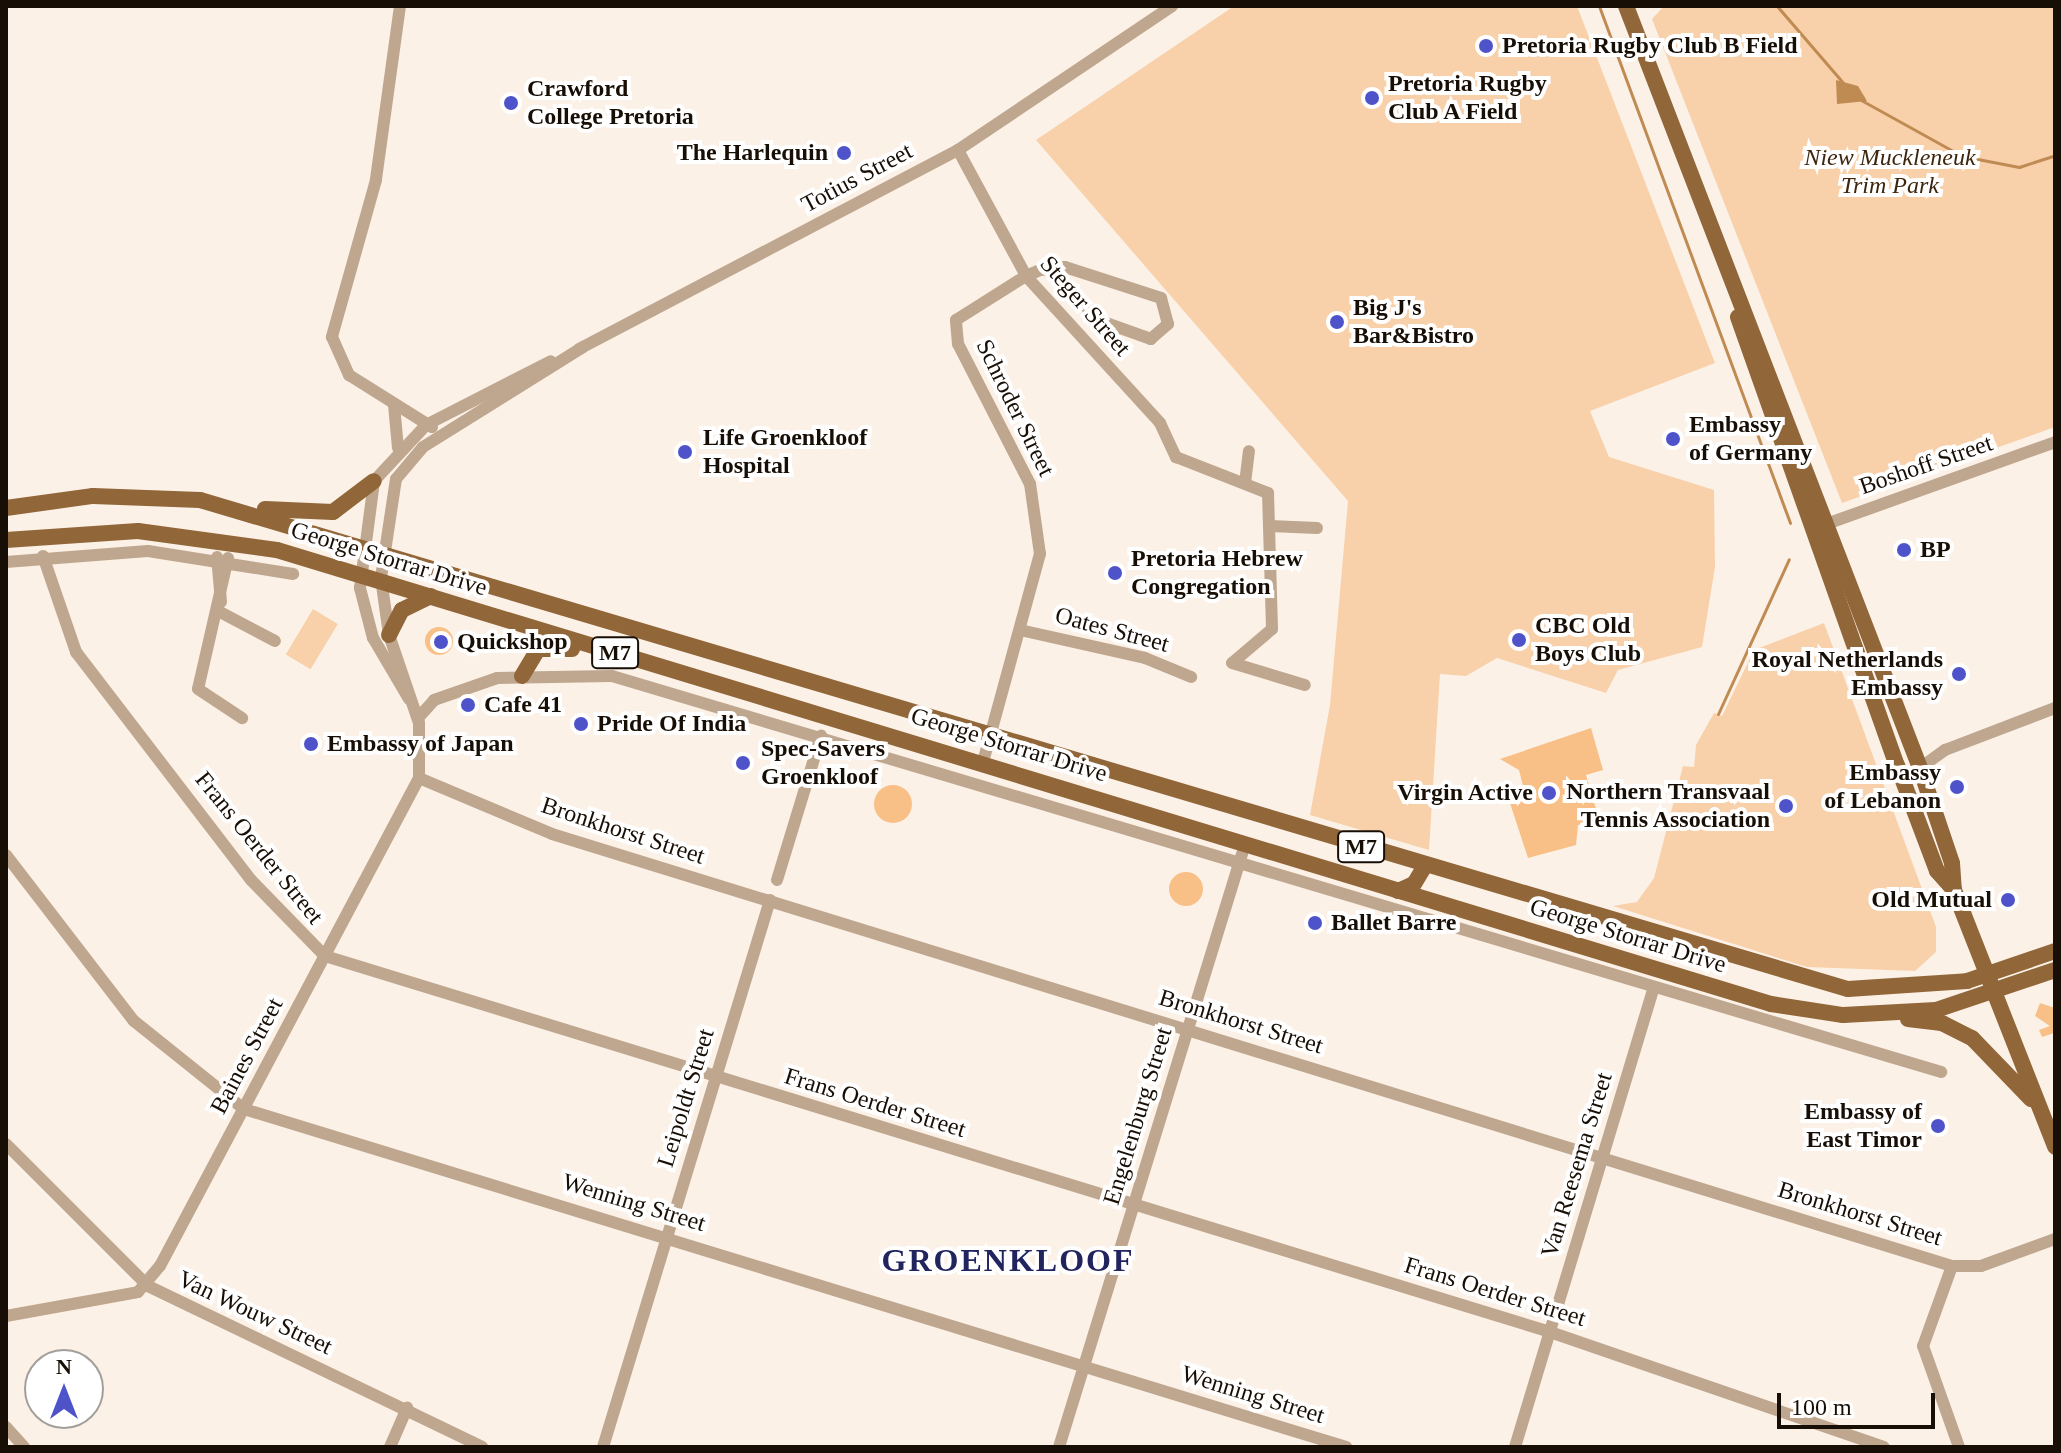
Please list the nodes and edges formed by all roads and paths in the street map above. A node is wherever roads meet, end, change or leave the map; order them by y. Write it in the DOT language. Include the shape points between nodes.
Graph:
graph roads {
  1 [pos="400,6"];
  2 [pos="1172,6"];
  3 [pos="1184,6"];
  4 [pos="1626,6"];
  5 [pos="1140,30"];
  6 [pos="958,150"];
  7 [pos="1053,269"];
  8 [pos="1026,276"];
  9 [pos="583,347"];
  10 [pos="394,405"];
  11 [pos="426,425"];
  12 [pos="446,432"];
  13 [pos="2055,442"];
  14 [pos="423,447"];
  15 [pos="398,448"];
  16 [pos="1249,451"];
  17 [pos="374,481"];
  18 [pos="1245,483"];
  19 [pos="200,500"];
  20 [pos="6,508"];
  21 [pos="1269,526"];
  22 [pos="1819,526"];
  23 [pos="1317,528"];
  24 [pos="6,540"];
  25 [pos="360,545"];
  26 [pos="381,551"];
  27 [pos="43,556"];
  28 [pos="222,557"];
  29 [pos="6,562"];
  30 [pos="358,572"];
  31 [pos="293,574"];
  32 [pos="381,578"];
  33 [pos="432,596"];
  34 [pos="220,607"];
  35 [pos="1863,623"];
  36 [pos="1020,630"];
  37 [pos="389,635"];
  38 [pos="275,641"];
  39 [pos="632,658"];
  40 [pos="1860,666"];
  41 [pos="522,676"];
  42 [pos="1191,677"];
  43 [pos="1305,685"];
  44 [pos="2055,708"];
  45 [pos="416,713"];
  46 [pos="242,718"];
  47 [pos="991,732"];
  48 [pos="821,736"];
  49 [pos="1911,748"];
  50 [pos="1945,750"];
  51 [pos="983,762"];
  52 [pos="1920,768"];
  53 [pos="419,778"];
  54 [pos="1140,779"];
  55 [pos="1273,821"];
  56 [pos="1245,844"];
  57 [pos="6,855"];
  58 [pos="1239,861"];
  59 [pos="1425,866"];
  60 [pos="777,880"];
  61 [pos="1954,890"];
  62 [pos="1398,891"];
  63 [pos="770,900"];
  64 [pos="1438,904"];
  65 [pos="2055,951"];
  66 [pos="325,956"];
  67 [pos="2055,970"];
  68 [pos="1987,976"];
  69 [pos="1654,988"];
  70 [pos="1995,995"];
  71 [pos="1880,1016"];
  72 [pos="1187,1029"];
  73 [pos="1941,1072"];
  74 [pos="715,1079"];
  75 [pos="2037,1106"];
  76 [pos="244,1109"];
  77 [pos="6,1144"];
  78 [pos="2055,1147"];
  79 [pos="1603,1157"];
  80 [pos="1134,1205"];
  81 [pos="668,1236"];
  82 [pos="2055,1239"];
  83 [pos="1952,1266"];
  84 [pos="148,1286"];
  85 [pos="6,1316"];
  86 [pos="1550,1332"];
  87 [pos="1084,1367"];
  88 [pos="407,1408"];
  89 [pos="6,1427"];
  90 [pos="24,1447"];
  91 [pos="390,1447"];
  92 [pos="482,1447"];
  93 [pos="603,1447"];
  94 [pos="1059,1447"];
  95 [pos="1346,1447"];
  96 [pos="1515,1447"];
  97 [pos="1884,1447"];
  98 [pos="1959,1447"];
  1 -- 10 [label="street" via="376,180 331,327 343,369"];
  2 -- 5 [label="street, Totius Street"];
  3 -- 5 [label="street, Totius Street"];
  4 -- 22 [label="main road"];
  5 -- 6 [label="street, Totius Street"];
  6 -- 8 [label="street, Steger Street"];
  6 -- 9 [label="street, Totius Street"];
  7 -- 7 [label="street, Schroder Street" via="1098,320 1151,339 1168,324 1161,298 1077,269"];
  7 -- 8 [label="street, Schroder Street"];
  8 -- 18 [label="street, Steger Street" via="1140,402 1176,457"];
  8 -- 36 [label="street, Schroder Street" via="963,313 956,329 1035,499 1040,565"];
  9 -- 11 [label="street, Totius Street"];
  9 -- 12 [label="street, Totius Street"];
  10 -- 11 [label="street"];
  10 -- 15 [label="street"];
  11 -- 12 [label="street"];
  11 -- 14 [label="street"];
  11 -- 15 [label="street, Totius Street"];
  12 -- 14 [label="street, Totius Street"];
  13 -- 22 [label="street, Boshoff Street"];
  14 -- 26 [label="street, Totius Street" via="396,479"];
  15 -- 17 [label="street, Totius Street"];
  16 -- 18 [label="street"];
  17 -- 19 [label="main road" via="347,506 317,515"];
  17 -- 25 [label="street, Totius Street"];
  18 -- 21 [label="street" via="1268,493"];
  19 -- 20 [label="main road, George Storrar Drive / M7" via="93,496"];
  19 -- 25 [label="main road, George Storrar Drive / M7"];
  21 -- 23 [label="street"];
  21 -- 43 [label="street" via="1272,629 1232,663"];
  22 -- 35 [label="main road"];
  22 -- 40 [label="main road"];
  24 -- 30 [label="main road, George Storrar Drive / M7" via="161,532 226,539"];
  25 -- 26 [label="main road, George Storrar Drive / M7"];
  25 -- 30 [label="street, Totius Street"];
  26 -- 32 [label="street, Totius Street"];
  26 -- 47 [label="main road, George Storrar Drive / M7"];
  27 -- 28 [label="street, George Storrar Drive" via="131,550"];
  27 -- 29 [label="street, George Storrar Drive"];
  27 -- 66 [label="street, Frans Oerder Street" via="76,652 251,880"];
  28 -- 31 [label="street, George Storrar Drive"];
  28 -- 34 [label="street"];
  30 -- 32 [label="main road, George Storrar Drive / M7"];
  30 -- 45 [label="street, Baines Street" via="373,638"];
  32 -- 33 [label="main road, George Storrar Drive / M7"];
  32 -- 37 [label="street, Baines Street"];
  33 -- 37 [label="main road" via="410,603"];
  33 -- 39 [label="main road, George Storrar Drive / M7"];
  34 -- 38 [label="street"];
  34 -- 46 [label="street" via="200,659 198,689"];
  35 -- 40 [label="main road"];
  35 -- 49 [label="main road"];
  36 -- 42 [label="street, Oates Street" via="1145,658"];
  36 -- 47 [label="street, Schroder Street"];
  37 -- 45 [label="street, Baines Street"];
  39 -- 41 [label="main road" via="546,646 532,653"];
  39 -- 51 [label="main road, George Storrar Drive / M7"];
  40 -- 61 [label="main road" via="1937,871"];
  41 -- 45 [label="street, George Storrar Drive" via="436,698"];
  41 -- 48 [label="street, George Storrar Drive" via="612,676"];
  44 -- 50 [label="street"];
  45 -- 53 [label="street, Baines Street"];
  47 -- 51 [label="street, Schroder Street"];
  47 -- 54 [label="main road, George Storrar Drive / M7"];
  48 -- 58 [label="street, George Storrar Drive"];
  48 -- 60 [label="street"];
  49 -- 50 [label="street"];
  49 -- 52 [label="main road"];
  50 -- 52 [label="street"];
  51 -- 56 [label="main road, George Storrar Drive / M7"];
  52 -- 61 [label="main road" via="1952,863"];
  53 -- 63 [label="street, Bronkhorst Street" via="552,834"];
  53 -- 66 [label="street, Baines Street"];
  54 -- 55 [label="main road, George Storrar Drive / M7"];
  54 -- 56 [label="main road" via="1160,794 1234,817"];
  55 -- 56 [label="main road" via="1256,827"];
  55 -- 59 [label="main road, George Storrar Drive / M7"];
  56 -- 58 [label="street, Engelenburg Street"];
  56 -- 62 [label="main road, George Storrar Drive / M7"];
  57 -- 76 [label="street, Wenning Street" via="134,1021"];
  58 -- 69 [label="street, George Storrar Drive"];
  58 -- 72 [label="street, Engelenburg Street"];
  59 -- 62 [label="main road" via="1414,884"];
  59 -- 64 [label="main road"];
  59 -- 68 [label="main road, George Storrar Drive / M7" via="1848,989 1921,989"];
  61 -- 68 [label="main road"];
  62 -- 64 [label="main road, George Storrar Drive / M7"];
  63 -- 72 [label="street, Bronkhorst Street"];
  63 -- 74 [label="street, Leipoldt Street"];
  64 -- 71 [label="main road, George Storrar Drive / M7" via="1771,1004"];
  65 -- 68 [label="main road, M7"];
  66 -- 74 [label="street, Frans Oerder Street"];
  66 -- 76 [label="street, Baines Street"];
  67 -- 70 [label="main road, M7"];
  68 -- 70 [label="main road"];
  69 -- 73 [label="street, George Storrar Drive"];
  69 -- 79 [label="street, Van Reesema Street"];
  70 -- 71 [label="main road, George Storrar Drive / M7"];
  70 -- 75 [label="main road"];
  71 -- 75 [label="main road" via="1962,1031"];
  72 -- 79 [label="street, Bronkhorst Street"];
  72 -- 80 [label="street, Engelenburg Street"];
  74 -- 80 [label="street, Frans Oerder Street"];
  74 -- 81 [label="street, Leipoldt Street"];
  75 -- 78 [label="main road"];
  76 -- 81 [label="street, Wenning Street"];
  76 -- 84 [label="street, Baines Street"];
  77 -- 84 [label="street, Van Wouw Street"];
  79 -- 83 [label="street, Bronkhorst Street"];
  79 -- 86 [label="street, Van Reesema Street"];
  80 -- 86 [label="street, Frans Oerder Street"];
  80 -- 87 [label="street, Engelenburg Street"];
  81 -- 87 [label="street, Wenning Street"];
  81 -- 93 [label="street, Leipoldt Street"];
  82 -- 83 [label="street, Bronkhorst Street" via="1981,1266"];
  83 -- 98 [label="street" via="1923,1346"];
  84 -- 85 [label="street"];
  84 -- 88 [label="street, Van Wouw Street"];
  86 -- 96 [label="street, Van Reesema Street"];
  86 -- 97 [label="street, Frans Oerder Street"];
  87 -- 94 [label="street, Engelenburg Street"];
  87 -- 95 [label="street, Wenning Street"];
  88 -- 91 [label="street"];
  88 -- 92 [label="street, Van Wouw Street"];
  89 -- 90 [label="street"];
}
